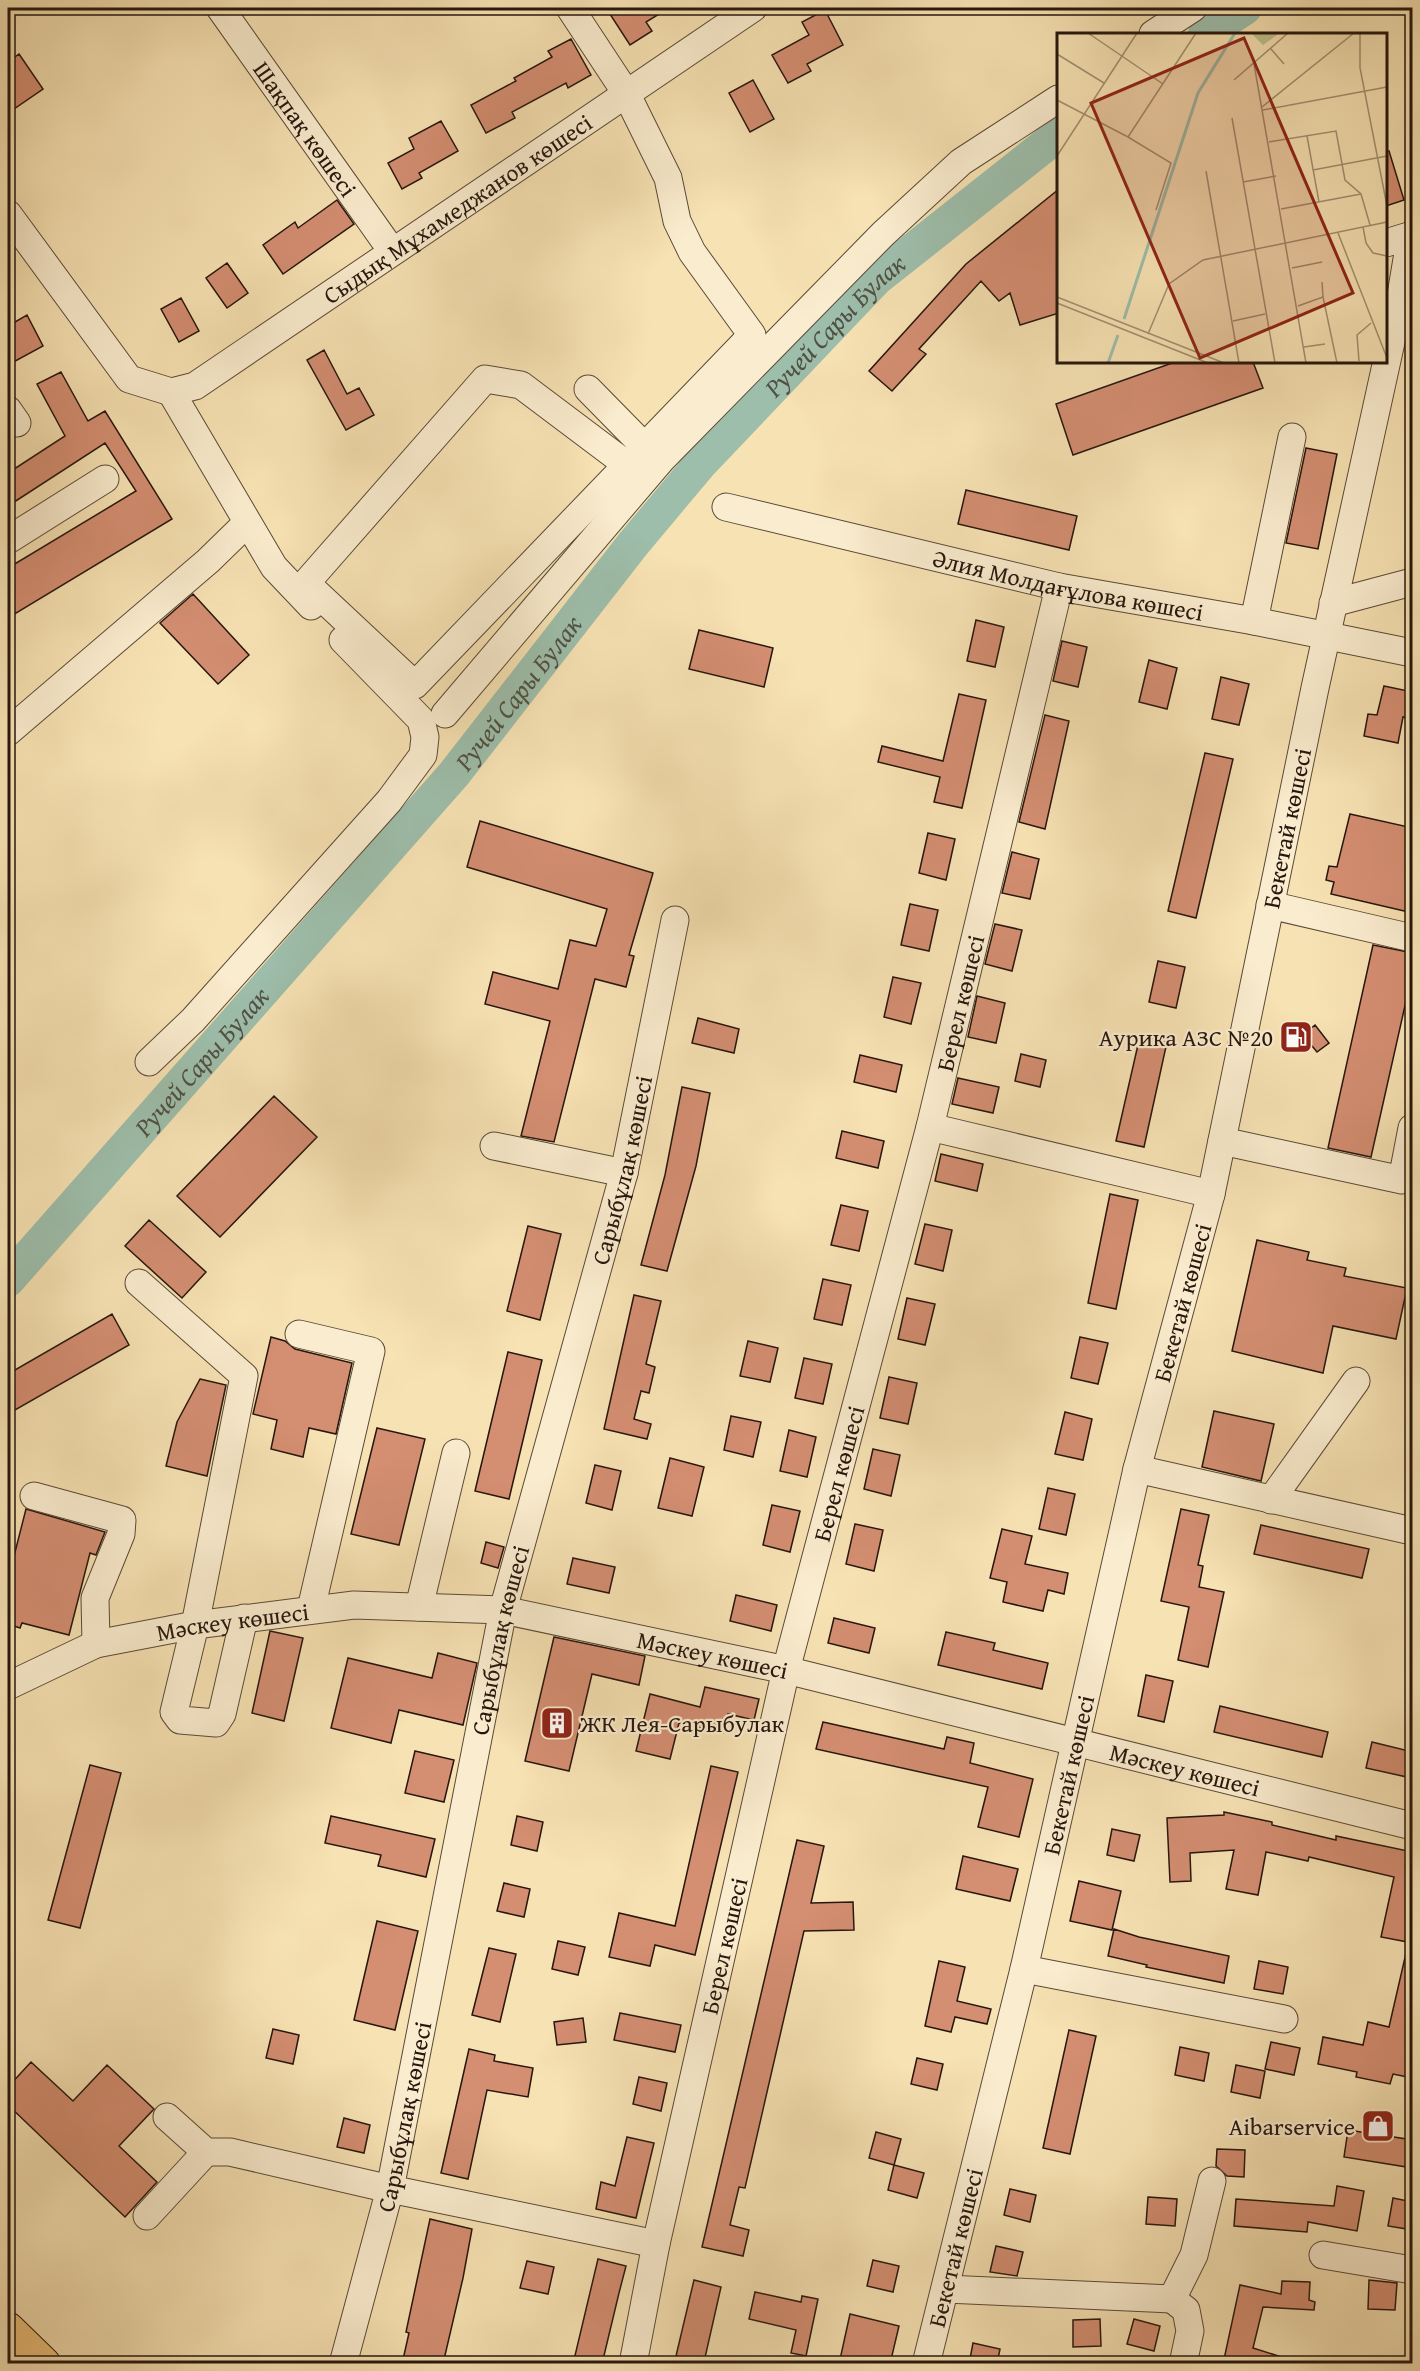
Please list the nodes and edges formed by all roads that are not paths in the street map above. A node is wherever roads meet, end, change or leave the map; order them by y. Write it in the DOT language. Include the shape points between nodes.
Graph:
graph roads {
  1 [pos="220,8"];
  2 [pos="570,8"];
  3 [pos="753,8"];
  4 [pos="1193,8"];
  5 [pos="1155,33"];
  6 [pos="626,93"];
  7 [pos="1057,100"];
  8 [pos="8,217"];
  9 [pos="1412,235"];
  10 [pos="1387,243"];
  11 [pos="392,251"];
  12 [pos="1387,360"];
  13 [pos="1386,363"];
  14 [pos="588,389"];
  15 [pos="163,390"];
  16 [pos="1292,437"];
  17 [pos="644,456"];
  18 [pos="105,479"];
  19 [pos="726,507"];
  20 [pos="246,524"];
  21 [pos="8,540"];
  22 [pos="1413,582"];
  23 [pos="1059,587"];
  24 [pos="1333,603"];
  25 [pos="1254,621"];
  26 [pos="1326,635"];
  27 [pos="1413,653"];
  28 [pos="445,714"];
  29 [pos="8,732"];
  30 [pos="1269,905"];
  31 [pos="675,920"];
  32 [pos="1413,938"];
  33 [pos="149,1062"];
  34 [pos="930,1127"];
  35 [pos="1413,1128"];
  36 [pos="1222,1141"];
  37 [pos="494,1146"];
  38 [pos="624,1173"];
  39 [pos="1211,1194"];
  40 [pos="139,1282"];
  41 [pos="299,1334"];
  42 [pos="1356,1381"];
  43 [pos="456,1453"];
  44 [pos="1137,1469"];
  45 [pos="34,1496"];
  46 [pos="1271,1500"];
  47 [pos="1413,1531"];
  48 [pos="419,1607"];
  49 [pos="311,1609"];
  50 [pos="503,1610"];
  51 [pos="244,1618"];
  52 [pos="195,1625"];
  53 [pos="96,1644"];
  54 [pos="786,1670"];
  55 [pos="8,1686"];
  56 [pos="1074,1744"];
  57 [pos="1413,1826"];
  58 [pos="1024,1969"];
  59 [pos="1284,2019"];
  60 [pos="167,2117"];
  61 [pos="206,2152"];
  62 [pos="1212,2181"];
  63 [pos="390,2189"];
  64 [pos="147,2216"];
  65 [pos="656,2244"];
  66 [pos="1323,2255"];
  67 [pos="1413,2270"];
  68 [pos="946,2289"];
  69 [pos="1172,2299"];
  70 [pos="8,2328"];
  71 [pos="44,2364"];
  72 [pos="343,2364"];
  73 [pos="633,2364"];
  74 [pos="926,2364"];
  75 [pos="1183,2364"];
  1 -- 11 [label="street, Шақпақ көшесі"];
  2 -- 6 [label="street"];
  3 -- 6 [label="street, Сыдық Мұхамеджанов көшесі"];
  4 -- 5 [label="street"];
  6 -- 11 [label="street, Сыдық Мұхамеджанов көшесі"];
  6 -- 17 [label="street" via="668,178 677,221 693,252 752,335"];
  7 -- 17 [label="street" via="961,162"];
  8 -- 15 [label="street" via="129,379"];
  9 -- 10 [label="street"];
  9 -- 12 [label="street, Бекетай көшесі"];
  11 -- 15 [label="street, Сыдық Мұхамеджанов көшесі" via="195,386"];
  13 -- 24 [label="street, Бекетай көшесі"];
  14 -- 17 [label="street"];
  15 -- 20 [label="street"];
  16 -- 25 [label="street"];
  17 -- 17 [label="street" via="415,685 306,583 485,379 521,385"];
  17 -- 28 [label="street"];
  18 -- 21 [label="street"];
  19 -- 23 [label="street, Әлия Молдағұлова көшесі"];
  20 -- 29 [label="street"];
  20 -- 33 [label="street" via="274,567 421,720 425,737 423,755 388,801 266,940 194,1020"];
  22 -- 24 [label="street"];
  23 -- 25 [label="street, Әлия Молдағұлова көшесі"];
  23 -- 34 [label="street, Берел көшесі"];
  24 -- 26 [label="street, Бекетай көшесі"];
  25 -- 26 [label="street, Әлия Молдағұлова көшесі"];
  26 -- 27 [label="street, Әлия Молдағұлова көшесі"];
  26 -- 30 [label="street, Бекетай көшесі"];
  30 -- 32 [label="street"];
  30 -- 36 [label="street, Бекетай көшесі"];
  31 -- 38 [label="street, Сарыбұлақ көшесі"];
  34 -- 39 [label="street"];
  34 -- 54 [label="street, Берел көшесі"];
  35 -- 36 [label="street" via="1402,1180"];
  36 -- 39 [label="street, Бекетай көшесі"];
  37 -- 38 [label="street"];
  38 -- 50 [label="street, Сарыбұлақ көшесі"];
  39 -- 44 [label="street, Бекетай көшесі"];
  40 -- 52 [label="street" via="244,1376"];
  41 -- 49 [label="street" via="371,1351"];
  42 -- 46 [label="street"];
  43 -- 48 [label="street"];
  44 -- 46 [label="street"];
  44 -- 56 [label="street, Бекетай көшесі"];
  45 -- 53 [label="street" via="122,1520 121,1534 95,1598"];
  46 -- 47 [label="street"];
  48 -- 49 [label="street, Мәскеу көшесі" via="354,1605"];
  48 -- 50 [label="street, Мәскеу көшесі"];
  49 -- 51 [label="street, Мәскеу көшесі"];
  50 -- 54 [label="street, Мәскеу көшесі"];
  50 -- 63 [label="street, Сарыбұлақ көшесі"];
  51 -- 52 [label="street, Мәскеу көшесі"];
  51 -- 52 [label="street" via="222,1714 216,1723 180,1720 174,1712"];
  52 -- 53 [label="street, Мәскеу көшесі"];
  53 -- 55 [label="street, Мәскеу көшесі"];
  54 -- 56 [label="street, Мәскеу көшесі"];
  54 -- 65 [label="street, Берел көшесі"];
  56 -- 57 [label="street, Мәскеу көшесі"];
  56 -- 58 [label="street, Бекетай көшесі"];
  58 -- 59 [label="street"];
  58 -- 68 [label="street, Бекетай көшесі"];
  60 -- 61 [label="street"];
  61 -- 63 [label="street" via="230,2152"];
  61 -- 64 [label="street"];
  62 -- 69 [label="street" via="1194,2255"];
  63 -- 65 [label="street"];
  63 -- 72 [label="street, Сарыбұлақ көшесі"];
  65 -- 73 [label="street, Берел көшесі"];
  66 -- 67 [label="street"];
  68 -- 69 [label="street"];
  68 -- 74 [label="street, Бекетай көшесі"];
  69 -- 75 [label="street" via="1186,2310 1190,2331"];
  70 -- 71 [label="main road"];
}
